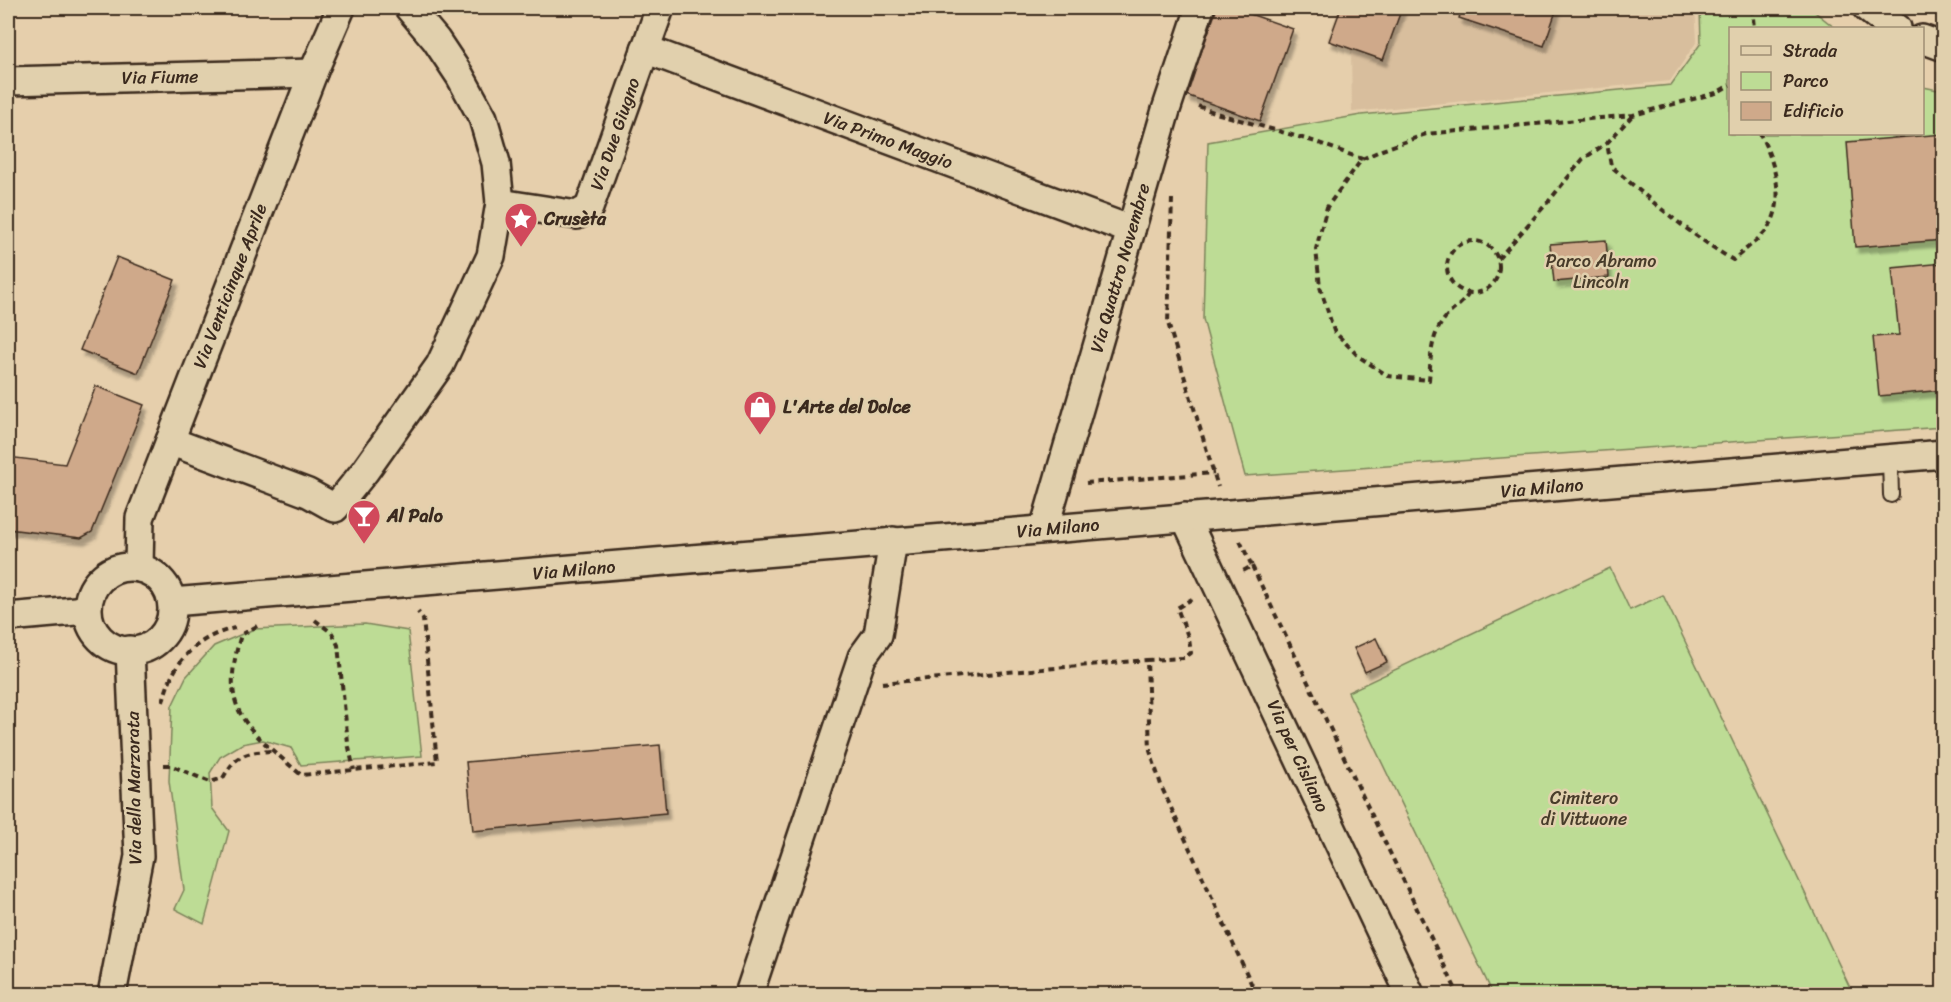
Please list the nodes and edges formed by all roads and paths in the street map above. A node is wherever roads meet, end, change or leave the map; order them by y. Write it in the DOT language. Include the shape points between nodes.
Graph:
graph roads {
  1 [pos="341,8"];
  2 [pos="409,8"];
  3 [pos="660,8"];
  4 [pos="1200,8"];
  5 [pos="1752,8"];
  6 [pos="1867,8"];
  7 [pos="1754,27"];
  8 [pos="1894,27"];
  9 [pos="1924,39"];
  10 [pos="1944,47"];
  11 [pos="645,49"];
  12 [pos="313,73"];
  13 [pos="8,81"];
  14 [pos="1729,87"];
  15 [pos="1171,95"];
  16 [pos="1633,115"];
  17 [pos="1760,135"];
  18 [pos="1607,143"];
  19 [pos="1362,159"];
  20 [pos="1172,196"];
  21 [pos="500,203"];
  22 [pos="1131,230"];
  23 [pos="1498,259"];
  24 [pos="1469,293"];
  25 [pos="170,441"];
  26 [pos="1944,454"];
  27 [pos="1890,459"];
  28 [pos="1214,473"];
  29 [pos="1059,480"];
  30 [pos="1891,495"];
  31 [pos="1227,514"];
  32 [pos="1185,517"];
  33 [pos="1044,529"];
  34 [pos="893,541"];
  35 [pos="1252,566"];
  36 [pos="139,568"];
  37 [pos="413,584"];
  38 [pos="1216,584"];
  39 [pos="291,593"];
  40 [pos="172,602"];
  41 [pos="87,610"];
  42 [pos="8,616"];
  43 [pos="248,625"];
  44 [pos="239,627"];
  45 [pos="130,651"];
  46 [pos="1147,660"];
  47 [pos="853,686"];
  48 [pos="162,710"];
  49 [pos="274,751"];
  50 [pos="161,765"];
  51 [pos="354,770"];
  52 [pos="112,994"];
  53 [pos="749,994"];
  54 [pos="1256,994"];
  55 [pos="1410,994"];
  56 [pos="1458,994"];
  1 -- 12 [label="street, Via Venticinque Aprile"];
  2 -- 21 [label="street" via="436,40 483,118 496,163"];
  3 -- 11 [label="street, Via Due Giugno"];
  4 -- 15 [label="street, Via Quattro Novembre"];
  5 -- 7 [label="path"];
  6 -- 8 [label="street"];
  9 -- 10 [label="street"];
  11 -- 21 [label="street, Via Due Giugno" via="589,208 577,214"];
  11 -- 22 [label="street, Via Primo Maggio"];
  12 -- 13 [label="street, Via Fiume"];
  12 -- 25 [label="street, Via Venticinque Aprile"];
  14 -- 16 [label="path"];
  15 -- 19 [label="path"];
  15 -- 22 [label="street, Via Quattro Novembre"];
  16 -- 18 [label="path"];
  16 -- 19 [label="path" via="1426,134"];
  17 -- 18 [label="path" via="1776,182 1777,206 1768,229 1733,260 1670,218 1611,166"];
  18 -- 23 [label="path" via="1583,159"];
  19 -- 24 [label="path" via="1327,207 1316,249 1320,287 1334,331 1358,356 1388,376 1429,380 1433,337 1446,316"];
  20 -- 28 [label="path" via="1168,323"];
  21 -- 25 [label="street" via="491,256 440,365 335,508 308,493"];
  22 -- 29 [label="street, Via Quattro Novembre"];
  23 -- 24 [label="path" via="1500,268 1493,284 1478,293"];
  23 -- 24 [label="path" via="1488,245 1472,240 1450,253 1448,278"];
  25 -- 36 [label="street, Via Venticinque Aprile" via="140,518"];
  26 -- 27 [label="street, Via Milano"];
  27 -- 30 [label="lane"];
  27 -- 31 [label="street, Via Milano"];
  28 -- 29 [label="path" via="1080,483"];
  28 -- 31 [label="path"];
  29 -- 33 [label="street, Via Quattro Novembre"];
  31 -- 32 [label="street, Via Milano"];
  31 -- 35 [label="path"];
  32 -- 33 [label="street, Via Milano"];
  32 -- 38 [label="street, Via per Cisliano"];
  33 -- 34 [label="street, Via Milano"];
  34 -- 37 [label="street, Via Milano"];
  34 -- 47 [label="street" via="878,635 862,657"];
  35 -- 38 [label="path"];
  35 -- 56 [label="path"];
  36 -- 40 [label="street" via="165,585"];
  36 -- 41 [label="street" via="120,568 102,577 93,589"];
  37 -- 39 [label="street, Via Milano"];
  37 -- 51 [label="path" via="416,609 423,619 437,762"];
  38 -- 46 [label="path" via="1178,608 1191,653 1184,658"];
  38 -- 55 [label="street, Via per Cisliano"];
  39 -- 40 [label="street, Via Milano"];
  39 -- 51 [label="path" via="294,615 319,621 338,645"];
  40 -- 45 [label="street" via="171,618 160,639 145,649"];
  41 -- 42 [label="street"];
  41 -- 45 [label="street" via="100,640 121,651"];
  43 -- 49 [label="path" via="258,624 241,635 234,658 236,708 252,732"];
  44 -- 48 [label="path" via="196,644 176,667"];
  45 -- 52 [label="street, Via della Marzorata" via="139,856"];
  46 -- 47 [label="path"];
  46 -- 54 [label="path" via="1150,751 1162,788"];
  47 -- 53 [label="street"];
  49 -- 50 [label="path" via="251,752 231,764 223,778 210,782"];
  49 -- 51 [label="path" via="301,775"];
}
